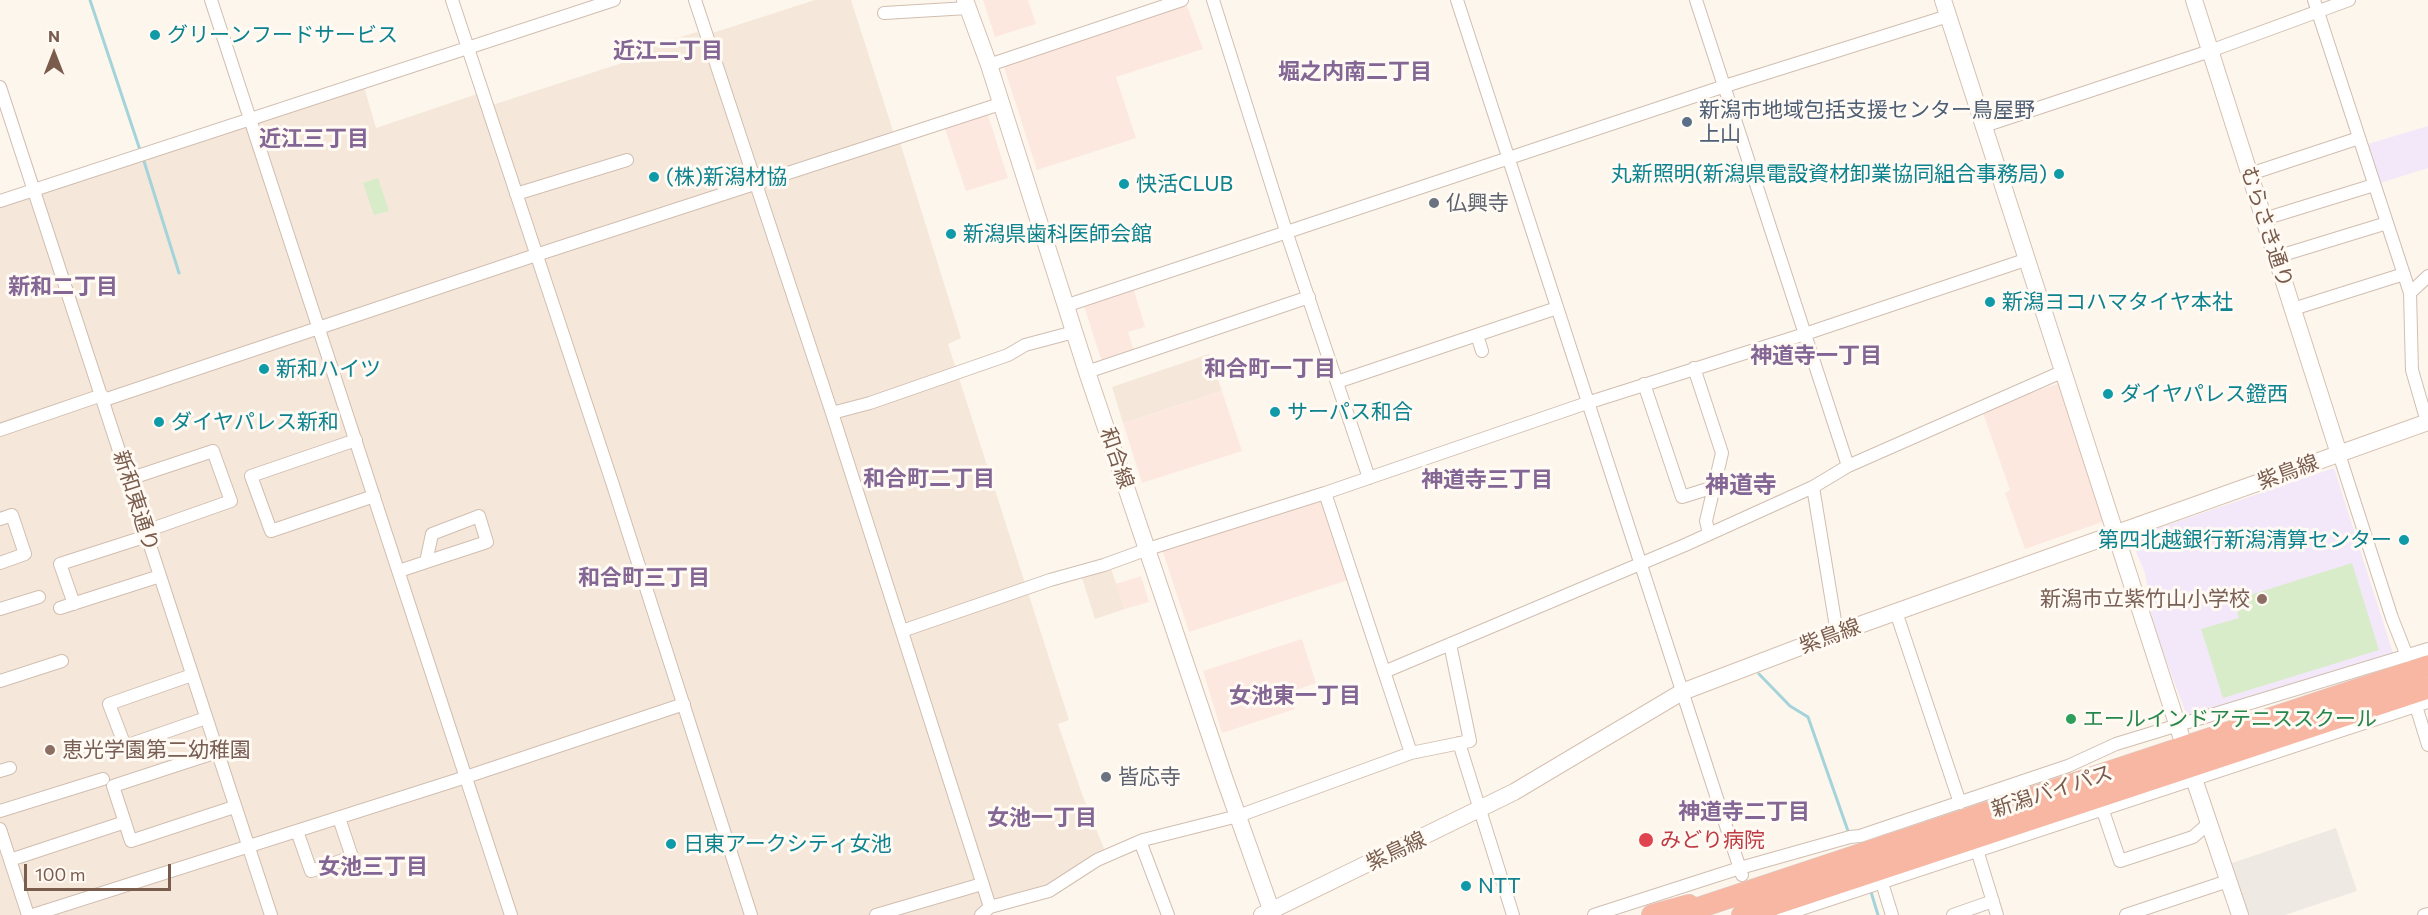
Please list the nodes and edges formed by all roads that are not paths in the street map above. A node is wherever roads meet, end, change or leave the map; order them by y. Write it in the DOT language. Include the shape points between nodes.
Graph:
graph roads {
  1 [pos="211,0"];
  2 [pos="452,0"];
  3 [pos="614,0"];
  4 [pos="694,0"];
  5 [pos="1182,0"];
  6 [pos="1213,0"];
  7 [pos="1456,0"];
  8 [pos="1696,0"];
  9 [pos="2349,0"];
  10 [pos="2198,1"];
  11 [pos="967,4"];
  12 [pos="2316,6"];
  13 [pos="1946,8"];
  14 [pos="884,13"];
  15 [pos="467,47"];
  16 [pos="2210,51"];
  17 [pos="988,65"];
  18 [pos="1725,86"];
  19 [pos="0,89"];
  20 [pos="1000,104"];
  21 [pos="249,118"];
  22 [pos="1984,126"];
  23 [pos="2359,138"];
  24 [pos="1508,158"];
  25 [pos="627,160"];
  26 [pos="2250,174"];
  27 [pos="755,184"];
  28 [pos="2374,185"];
  29 [pos="33,190"];
  30 [pos="516,194"];
  31 [pos="0,201"];
  32 [pos="2264,219"];
  33 [pos="2387,223"];
  34 [pos="1286,231"];
  35 [pos="536,255"];
  36 [pos="2276,257"];
  37 [pos="2028,259"];
  38 [pos="2404,274"];
  39 [pos="2428,276"];
  40 [pos="2410,292"];
  41 [pos="1309,297"];
  42 [pos="1065,306"];
  43 [pos="1557,308"];
  44 [pos="2293,309"];
  45 [pos="319,329"];
  46 [pos="1074,332"];
  47 [pos="1804,334"];
  48 [pos="1477,335"];
  49 [pos="1482,351"];
  50 [pos="1694,368"];
  51 [pos="2064,371"];
  52 [pos="1087,372"];
  53 [pos="1337,382"];
  54 [pos="1644,384"];
  55 [pos="103,398"];
  56 [pos="1587,403"];
  57 [pos="832,413"];
  58 [pos="2427,422"];
  59 [pos="0,430"];
  60 [pos="356,440"];
  61 [pos="2339,454"];
  62 [pos="1848,466"];
  63 [pos="129,478"];
  64 [pos="1369,478"];
  65 [pos="1714,487"];
  66 [pos="1813,487"];
  67 [pos="1325,493"];
  68 [pos="374,496"];
  69 [pos="0,519"];
  70 [pos="147,533"];
  71 [pos="1709,534"];
  72 [pos="2117,534"];
  73 [pos="1148,549"];
  74 [pos="426,562"];
  75 [pos="0,563"];
  76 [pos="1640,565"];
  77 [pos="399,571"];
  78 [pos="160,576"];
  79 [pos="39,597"];
  80 [pos="74,604"];
  81 [pos="60,608"];
  82 [pos="0,609"];
  83 [pos="1896,612"];
  84 [pos="902,631"];
  85 [pos="1837,633"];
  86 [pos="1450,644"];
  87 [pos="2428,649"];
  88 [pos="2407,656"];
  89 [pos="62,661"];
  90 [pos="2428,666"];
  91 [pos="1384,672"];
  92 [pos="192,675"];
  93 [pos="0,681"];
  94 [pos="2428,688"];
  95 [pos="1682,692"];
  96 [pos="2428,702"];
  97 [pos="684,704"];
  98 [pos="2416,706"];
  99 [pos="206,718"];
  100 [pos="2179,731"];
  101 [pos="1459,743"];
  102 [pos="2428,745"];
  103 [pos="217,752"];
  104 [pos="1411,753"];
  105 [pos="2194,776"];
  106 [pos="466,777"];
  107 [pos="103,779"];
  108 [pos="1960,802"];
  109 [pos="234,807"];
  110 [pos="0,811"];
  111 [pos="1480,811"];
  112 [pos="2103,811"];
  113 [pos="1238,816"];
  114 [pos="339,818"];
  115 [pos="125,822"];
  116 [pos="2209,823"];
  117 [pos="0,829"];
  118 [pos="297,831"];
  119 [pos="1140,841"];
  120 [pos="247,847"];
  121 [pos="1977,850"];
  122 [pos="10,860"];
  123 [pos="1741,871"];
  124 [pos="1803,873"];
  125 [pos="2228,881"];
  126 [pos="1882,883"];
  127 [pos="982,884"];
  128 [pos="1993,901"];
  129 [pos="986,912"];
  130 [pos="1269,913"];
  131 [pos="28,915"];
  132 [pos="33,915"];
  133 [pos="271,915"];
  134 [pos="511,915"];
  135 [pos="751,915"];
  136 [pos="876,915"];
  137 [pos="1168,915"];
  138 [pos="1513,915"];
  139 [pos="1594,915"];
  140 [pos="1652,915"];
  141 [pos="1677,915"];
  142 [pos="1742,915"];
  143 [pos="1783,915"];
  144 [pos="1892,915"];
  145 [pos="1953,915"];
  146 [pos="1997,915"];
  147 [pos="2126,915"];
  148 [pos="2240,915"];
  1 -- 21 [label="street"];
  2 -- 15 [label="street"];
  3 -- 15 [label="street"];
  4 -- 27 [label="street"];
  5 -- 17 [label="street"];
  6 -- 34 [label="street"];
  7 -- 24 [label="street"];
  8 -- 18 [label="street"];
  9 -- 12 [label="street"];
  10 -- 16 [label="street, むらさき通り"];
  11 -- 14 [label="street"];
  11 -- 17 [label="street, 和合線"];
  12 -- 16 [label="street"];
  12 -- 23 [label="street"];
  13 -- 18 [label="street"];
  13 -- 22 [label="street"];
  15 -- 21 [label="street"];
  15 -- 30 [label="street"];
  16 -- 22 [label="street"];
  16 -- 26 [label="street, むらさき通り"];
  17 -- 20 [label="street, 和合線"];
  18 -- 24 [label="street"];
  18 -- 47 [label="street"];
  19 -- 29 [label="street, 新和東通り"];
  20 -- 27 [label="street"];
  20 -- 42 [label="street, 和合線"];
  21 -- 29 [label="street"];
  21 -- 45 [label="street"];
  22 -- 37 [label="street"];
  23 -- 26 [label="street"];
  23 -- 28 [label="street"];
  24 -- 34 [label="street"];
  24 -- 43 [label="street"];
  25 -- 30 [label="street"];
  26 -- 32 [label="street, むらさき通り"];
  27 -- 35 [label="street"];
  27 -- 57 [label="street"];
  28 -- 32 [label="street"];
  28 -- 33 [label="street"];
  29 -- 31 [label="street"];
  29 -- 55 [label="street, 新和東通り"];
  30 -- 35 [label="street"];
  32 -- 36 [label="street, むらさき通り"];
  33 -- 36 [label="street"];
  33 -- 38 [label="street"];
  34 -- 41 [label="street"];
  34 -- 42 [label="street"];
  35 -- 45 [label="street"];
  35 -- 97 [label="street"];
  36 -- 44 [label="street, むらさき通り"];
  37 -- 47 [label="street"];
  37 -- 51 [label="street"];
  38 -- 40 [label="street"];
  38 -- 44 [label="street"];
  39 -- 40 [label="street"];
  40 -- 58 [label="street" via="2412,370"];
  41 -- 52 [label="street"];
  41 -- 53 [label="street"];
  42 -- 46 [label="street, 和合線"];
  43 -- 48 [label="street"];
  43 -- 56 [label="street"];
  44 -- 61 [label="street, むらさき通り"];
  45 -- 55 [label="street"];
  45 -- 60 [label="street"];
  46 -- 52 [label="street, 和合線"];
  46 -- 57 [label="street" via="1025,345 1008,355"];
  47 -- 50 [label="street"];
  47 -- 62 [label="street"];
  48 -- 49 [label="street"];
  48 -- 53 [label="street"];
  50 -- 54 [label="street"];
  50 -- 65 [label="street" via="1722,453"];
  51 -- 62 [label="street"];
  51 -- 72 [label="street"];
  52 -- 73 [label="street, 和合線"];
  53 -- 64 [label="street"];
  54 -- 56 [label="street"];
  54 -- 65 [label="street" via="1682,497"];
  55 -- 59 [label="street"];
  55 -- 63 [label="street, 新和東通り"];
  56 -- 64 [label="street"];
  56 -- 76 [label="street"];
  57 -- 84 [label="street"];
  58 -- 61 [label="street, 紫鳥線"];
  60 -- 68 [label="street"];
  60 -- 68 [label="street" via="251,476 271,531"];
  61 -- 72 [label="street, 紫鳥線"];
  61 -- 88 [label="street"];
  62 -- 66 [label="street"];
  63 -- 70 [label="street, 新和東通り"];
  63 -- 70 [label="street" via="213,451 231,501"];
  64 -- 67 [label="street"];
  65 -- 71 [label="street" via="1706,520"];
  66 -- 71 [label="street"];
  66 -- 85 [label="street"];
  67 -- 73 [label="street"];
  67 -- 91 [label="street"];
  68 -- 77 [label="street"];
  69 -- 75 [label="street" via="12,515 25,554"];
  70 -- 78 [label="street, 新和東通り"];
  70 -- 80 [label="street" via="60,564"];
  71 -- 76 [label="street"];
  72 -- 83 [label="street, 紫鳥線"];
  72 -- 100 [label="street"];
  73 -- 84 [label="street"];
  73 -- 113 [label="street, 和合線"];
  74 -- 74 [label="street" via="487,542 479,516 432,534"];
  74 -- 77 [label="street"];
  76 -- 86 [label="street"];
  76 -- 95 [label="street"];
  77 -- 106 [label="street"];
  78 -- 80 [label="street"];
  78 -- 92 [label="street, 新和東通り"];
  79 -- 82 [label="street"];
  80 -- 81 [label="street"];
  83 -- 85 [label="street, 紫鳥線"];
  83 -- 108 [label="street"];
  84 -- 127 [label="street"];
  85 -- 95 [label="street, 紫鳥線"];
  86 -- 91 [label="street"];
  86 -- 101 [label="street" via="1470,741"];
  87 -- 88 [label="street"];
  88 -- 100 [label="street"];
  89 -- 93 [label="street"];
  90 -- 124 [label="highway, 新潟バイパス"];
  91 -- 104 [label="street"];
  92 -- 99 [label="street, 新和東通り"];
  92 -- 99 [label="street" via="110,704 125,746"];
  94 -- 142 [label="highway, 新潟バイパス"];
  95 -- 111 [label="street, 紫鳥線"];
  95 -- 123 [label="street"];
  96 -- 98 [label="street"];
  97 -- 106 [label="street"];
  97 -- 135 [label="street"];
  98 -- 102 [label="street"];
  98 -- 105 [label="street"];
  99 -- 103 [label="street, 新和東通り"];
  100 -- 108 [label="street" via="2116,744 2068,766"];
  101 -- 104 [label="street"];
  101 -- 111 [label="street"];
  103 -- 109 [label="street, 新和東通り"];
  103 -- 115 [label="street" via="113,786"];
  104 -- 113 [label="street"];
  105 -- 112 [label="street"];
  105 -- 116 [label="street"];
  106 -- 114 [label="street"];
  106 -- 134 [label="street"];
  107 -- 110 [label="street"];
  108 -- 123 [label="street"];
  109 -- 115 [label="street" via="131,841"];
  109 -- 120 [label="street, 新和東通り"];
  111 -- 130 [label="street, 紫鳥線"];
  111 -- 138 [label="street"];
  112 -- 116 [label="street" via="2120,861 2193,837"];
  112 -- 121 [label="street"];
  113 -- 119 [label="street"];
  113 -- 130 [label="street, 和合線"];
  114 -- 118 [label="street"];
  114 -- 118 [label="street" via="352,857 321,868 311,871"];
  115 -- 122 [label="street"];
  116 -- 125 [label="street"];
  117 -- 122 [label="street"];
  118 -- 120 [label="street"];
  119 -- 129 [label="street" via="1096,860 1049,891"];
  119 -- 137 [label="street"];
  120 -- 132 [label="street"];
  120 -- 133 [label="street, 新和東通り"];
  121 -- 126 [label="street"];
  121 -- 128 [label="street"];
  122 -- 131 [label="street"];
  123 -- 139 [label="street"];
  124 -- 140 [label="highway"];
  124 -- 141 [label="highway, 新潟バイパス"];
  125 -- 147 [label="street"];
  125 -- 148 [label="street"];
  126 -- 143 [label="street"];
  126 -- 144 [label="street"];
  127 -- 129 [label="street"];
  127 -- 136 [label="street"];
  128 -- 145 [label="street"];
  128 -- 146 [label="street"];
}
